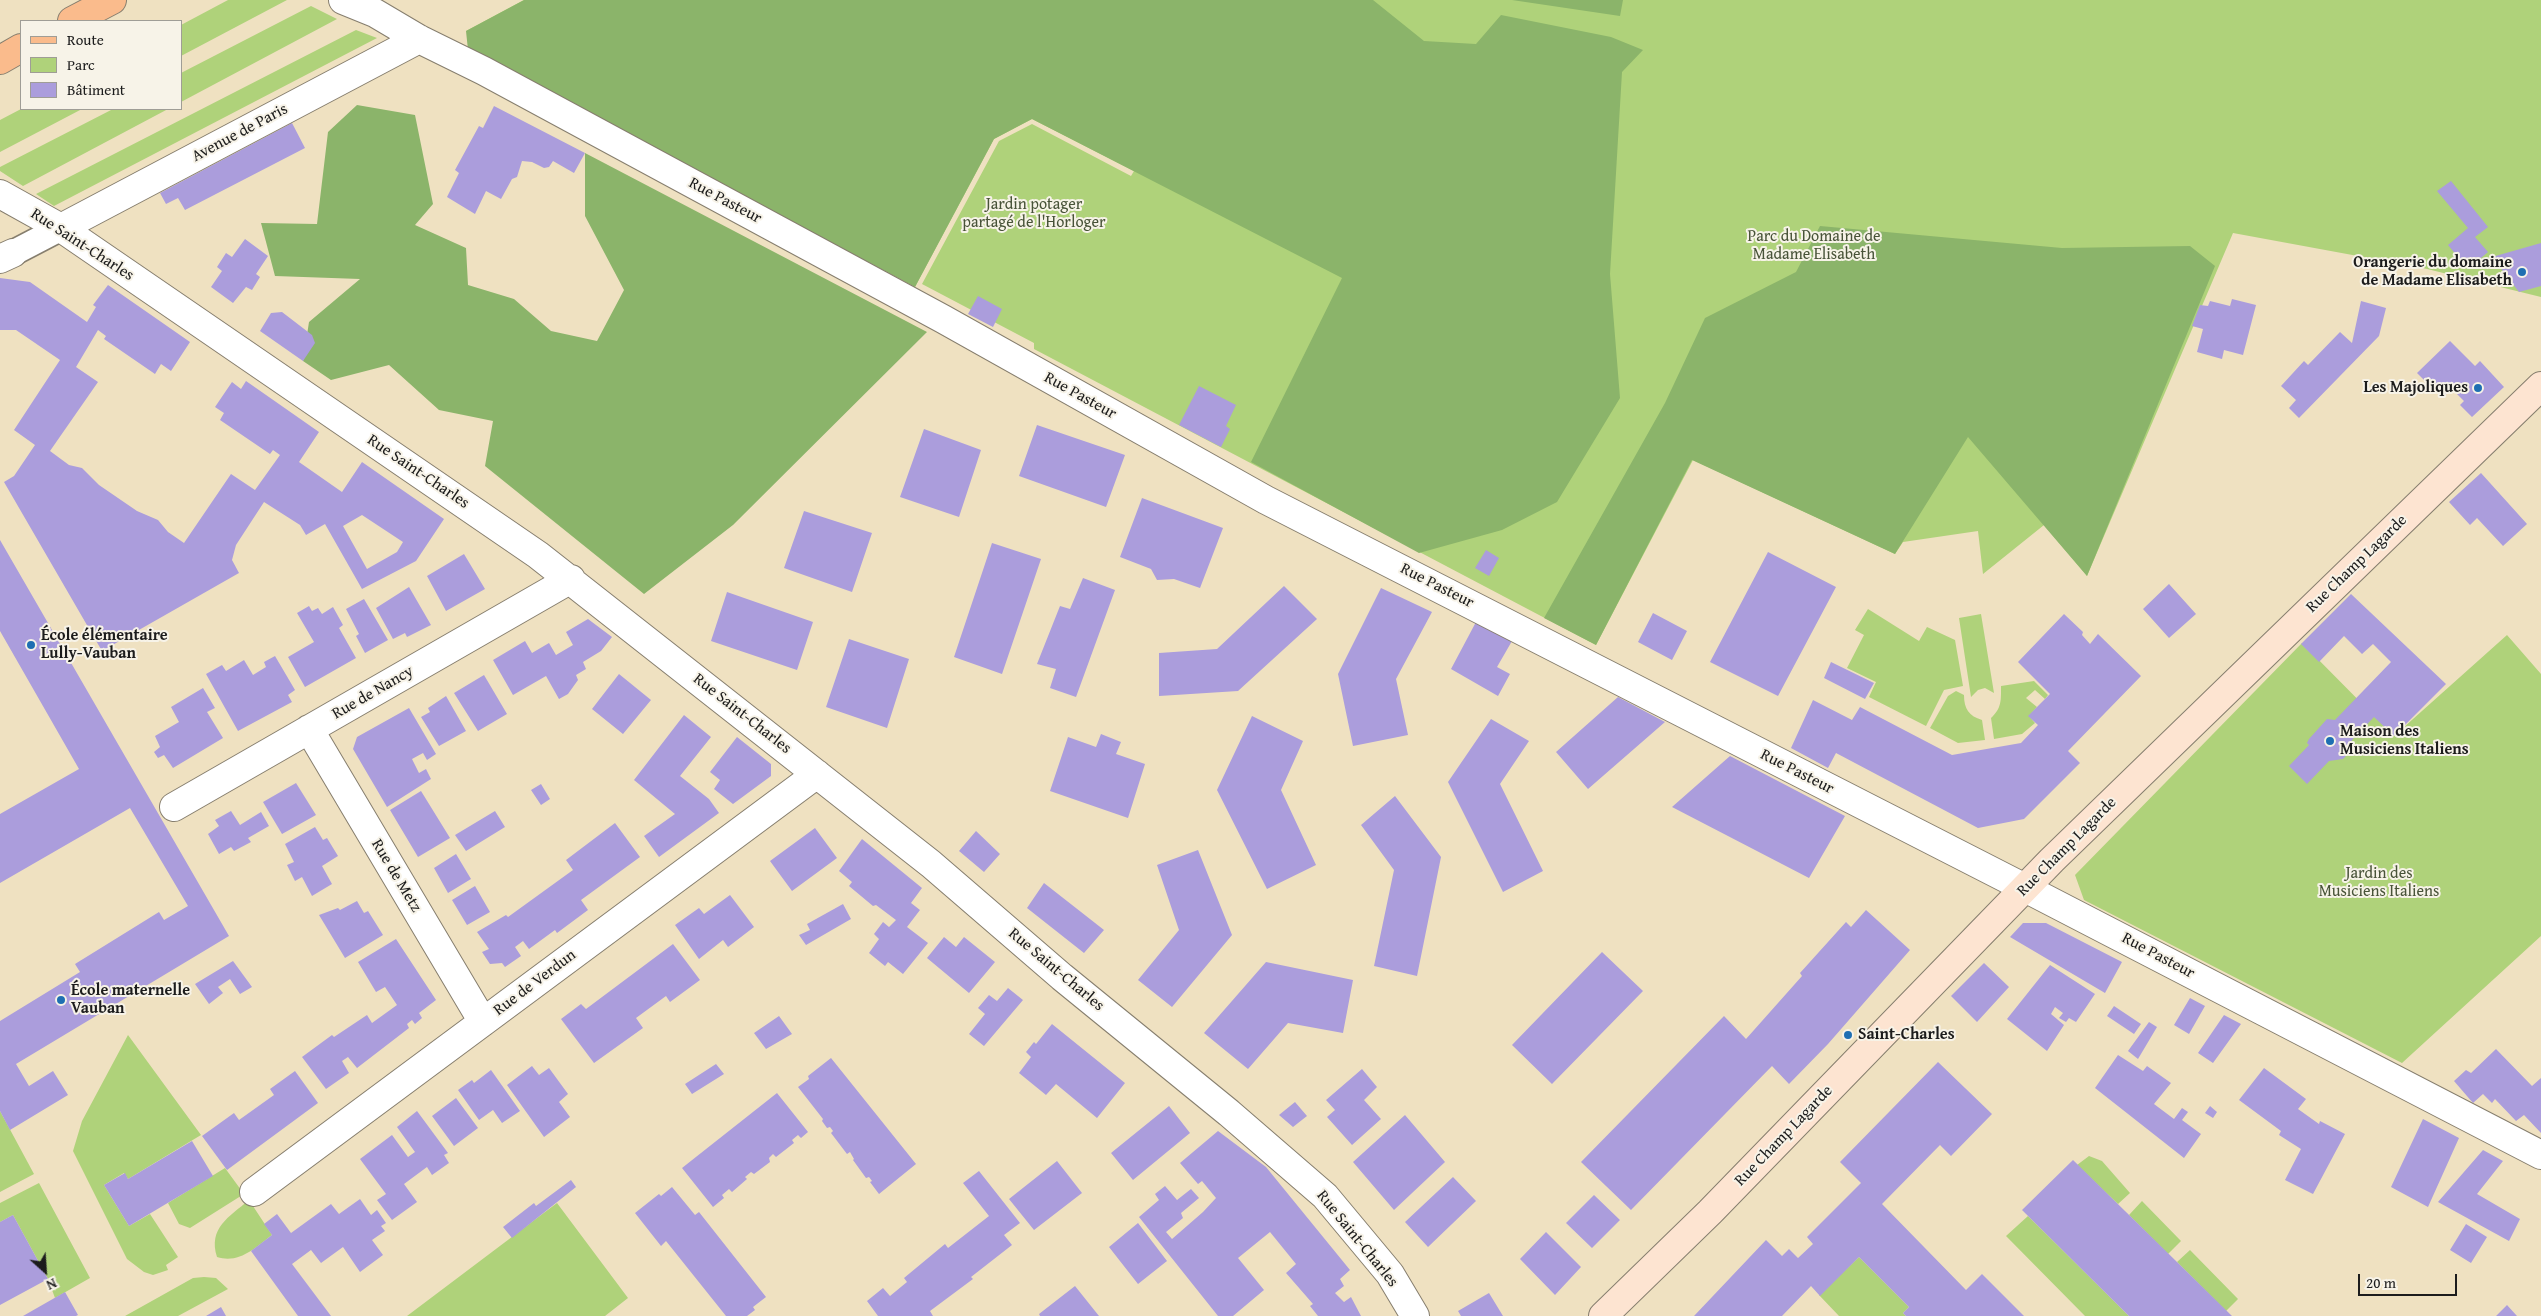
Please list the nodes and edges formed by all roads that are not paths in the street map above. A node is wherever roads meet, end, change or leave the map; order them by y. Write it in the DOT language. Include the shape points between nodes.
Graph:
graph roads {
  1 [pos="112,0"];
  2 [pos="343,0"];
  3 [pos="74,20"];
  4 [pos="419,39"];
  5 [pos="20,49"];
  6 [pos="0,60"];
  7 [pos="0,194"];
  8 [pos="61,228"];
  9 [pos="7,256"];
  10 [pos="2541,386"];
  11 [pos="571,579"];
  12 [pos="309,729"];
  13 [pos="817,774"];
  14 [pos="174,807"];
  15 [pos="2025,888"];
  16 [pos="483,1022"];
  17 [pos="2541,1155"];
  18 [pos="254,1192"];
  19 [pos="1415,1316"];
  20 [pos="1602,1316"];
  1 -- 3 [label="main road"];
  2 -- 4 [label="street, Rue Pasteur" via="384,17"];
  4 -- 8 [label="street, Avenue de Paris"];
  4 -- 15 [label="street, Rue Pasteur" via="943,319 1266,500"];
  5 -- 6 [label="main road"];
  7 -- 8 [label="street, Rue Saint-Charles"];
  8 -- 9 [label="street"];
  8 -- 11 [label="street, Rue Saint-Charles"];
  10 -- 15 [label="main road, Rue Champ Lagarde"];
  11 -- 12 [label="street, Rue de Nancy"];
  11 -- 13 [label="street, Rue Saint-Charles"];
  12 -- 14 [label="street, Rue de Nancy"];
  12 -- 16 [label="street, Rue de Metz"];
  13 -- 16 [label="street, Rue de Verdun"];
  13 -- 19 [label="street, Rue Saint-Charles" via="931,864 1062,977 1282,1157 1325,1196 1390,1274"];
  15 -- 17 [label="street, Rue Pasteur"];
  15 -- 20 [label="main road, Rue Champ Lagarde" via="1710,1212"];
  16 -- 18 [label="street, Rue de Verdun"];
}
